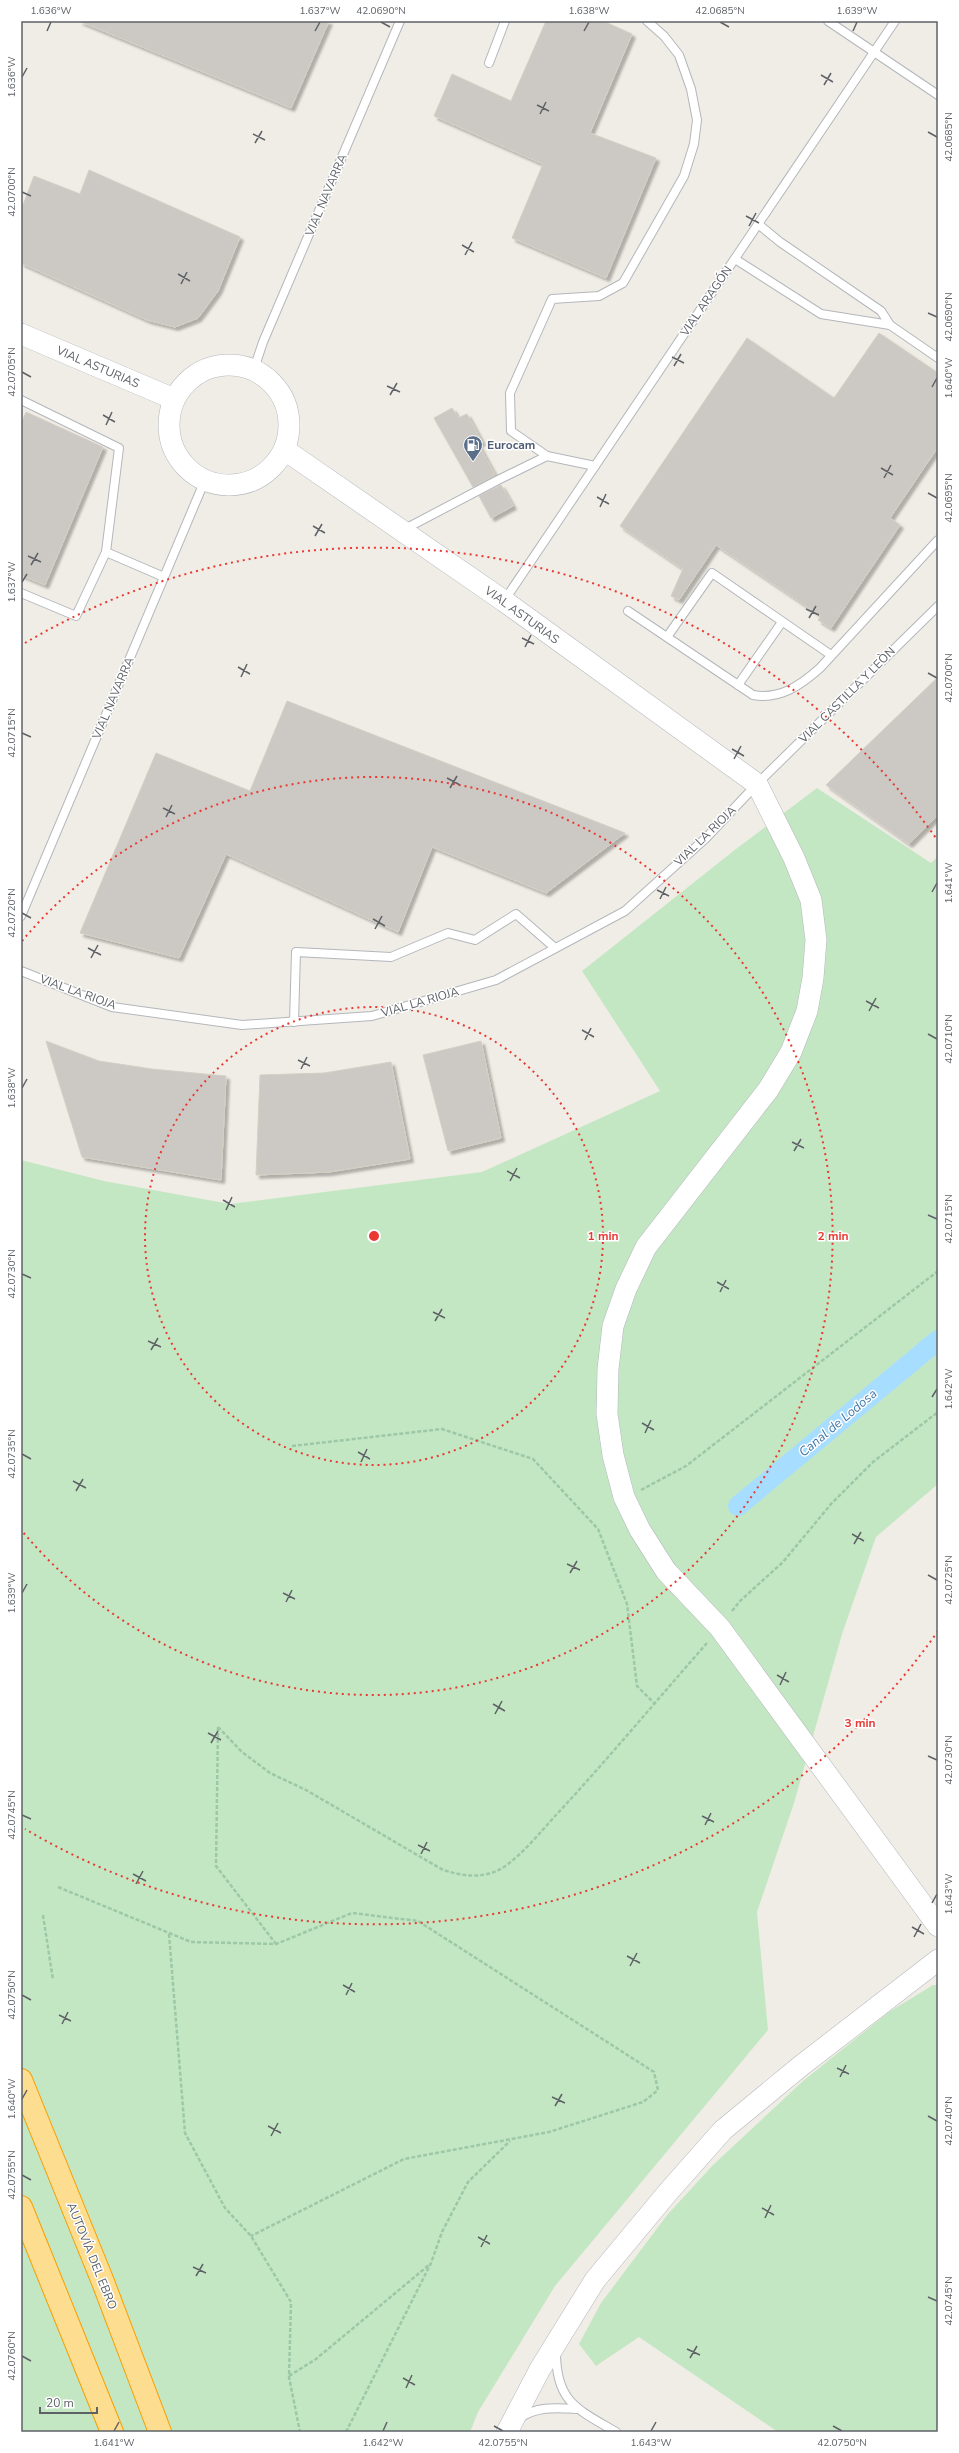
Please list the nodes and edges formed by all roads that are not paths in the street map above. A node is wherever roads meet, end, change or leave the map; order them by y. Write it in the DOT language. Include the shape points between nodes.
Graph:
graph roads {
  1 [pos="400,21"];
  2 [pos="504,21"];
  3 [pos="647,21"];
  4 [pos="828,21"];
  5 [pos="895,21"];
  6 [pos="874,52"];
  7 [pos="489,63"];
  8 [pos="938,95"];
  9 [pos="758,224"];
  10 [pos="735,259"];
  11 [pos="890,325"];
  12 [pos="21,334"];
  13 [pos="938,358"];
  14 [pos="254,369"];
  15 [pos="21,400"];
  16 [pos="174,400"];
  17 [pos="285,450"];
  18 [pos="547,456"];
  19 [pos="595,466"];
  20 [pos="205,480"];
  21 [pos="402,530"];
  22 [pos="938,540"];
  23 [pos="106,552"];
  24 [pos="164,577"];
  25 [pos="21,593"];
  26 [pos="504,601"];
  27 [pos="938,606"];
  28 [pos="628,611"];
  29 [pos="782,622"];
  30 [pos="667,637"];
  31 [pos="831,656"];
  32 [pos="738,685"];
  33 [pos="757,784"];
  34 [pos="21,916"];
  35 [pos="555,948"];
  36 [pos="21,971"];
  37 [pos="294,1022"];
  38 [pos="938,1926"];
  39 [pos="938,1960"];
  40 [pos="21,2080"];
  41 [pos="21,2207"];
  42 [pos="557,2341"];
  43 [pos="577,2409"];
  44 [pos="509,2428"];
  45 [pos="112,2432"];
  46 [pos="160,2432"];
  47 [pos="616,2432"];
  1 -- 14 [label="lane, VIAL NAVARRA" via="263,342"];
  2 -- 7 [label="lane"];
  3 -- 18 [label="lane" via="664,36 679,56 691,89 697,120 694,144 684,176 623,283 599,296 552,299 546,311 510,393 511,431"];
  4 -- 6 [label="lane"];
  5 -- 6 [label="lane, VIAL ARAGÓN"];
  6 -- 8 [label="lane"];
  6 -- 9 [label="lane, VIAL ARAGÓN"];
  9 -- 10 [label="lane, VIAL ARAGÓN"];
  9 -- 11 [label="lane" via="881,311"];
  10 -- 11 [label="lane" via="821,314"];
  10 -- 19 [label="lane, VIAL ARAGÓN"];
  11 -- 13 [label="lane"];
  12 -- 16 [label="street, VIAL ASTURIAS"];
  14 -- 16 [label="street" via="231,364 208,368 188,380"];
  14 -- 17 [label="street" via="274,383 286,403 290,427"];
  15 -- 23 [label="lane" via="119,448"];
  16 -- 20 [label="street" via="169,423 173,446 185,466"];
  17 -- 20 [label="street" via="271,469 251,481 228,485"];
  17 -- 21 [label="street, VIAL ASTURIAS"];
  18 -- 19 [label="lane"];
  18 -- 21 [label="lane"];
  19 -- 26 [label="lane, VIAL ARAGÓN"];
  20 -- 24 [label="lane, VIAL NAVARRA"];
  21 -- 26 [label="street, VIAL ASTURIAS"];
  22 -- 31 [label="lane"];
  23 -- 24 [label="lane"];
  23 -- 25 [label="lane" via="76,616"];
  24 -- 34 [label="lane, VIAL NAVARRA"];
  26 -- 33 [label="street, VIAL ASTURIAS"];
  27 -- 33 [label="lane, VIAL CASTILLA Y LEÒN"];
  28 -- 30 [label="lane"];
  29 -- 30 [label="lane" via="712,573"];
  29 -- 31 [label="lane"];
  29 -- 32 [label="lane"];
  30 -- 32 [label="lane"];
  31 -- 32 [label="lane" via="806,680 778,695 754,695"];
  33 -- 35 [label="lane, VIAL LA RIOJA" via="706,838 625,911"];
  33 -- 38 [label="street" via="794,858 811,900 816,940 814,978 807,1011 796,1038 768,1090 646,1247 624,1296 613,1326 608,1369 607,1414 613,1455 624,1497 640,1530 666,1571 720,1628"];
  35 -- 37 [label="lane, VIAL LA RIOJA" via="496,980 372,1016"];
  35 -- 37 [label="lane" via="516,914 475,940 448,933 391,957 296,952"];
  36 -- 37 [label="lane, VIAL LA RIOJA" via="112,1007 242,1025"];
  39 -- 42 [label="street" via="723,2130 595,2280"];
  40 -- 46 [label="highway, AUTOVÍA DEL EBRO" via="103,2282"];
  41 -- 45 [label="highway"];
  42 -- 43 [label="lane" via="561,2390"];
  42 -- 44 [label="street"];
  43 -- 44 [label="lane" via="537,2410"];
  43 -- 47 [label="lane"];
}
